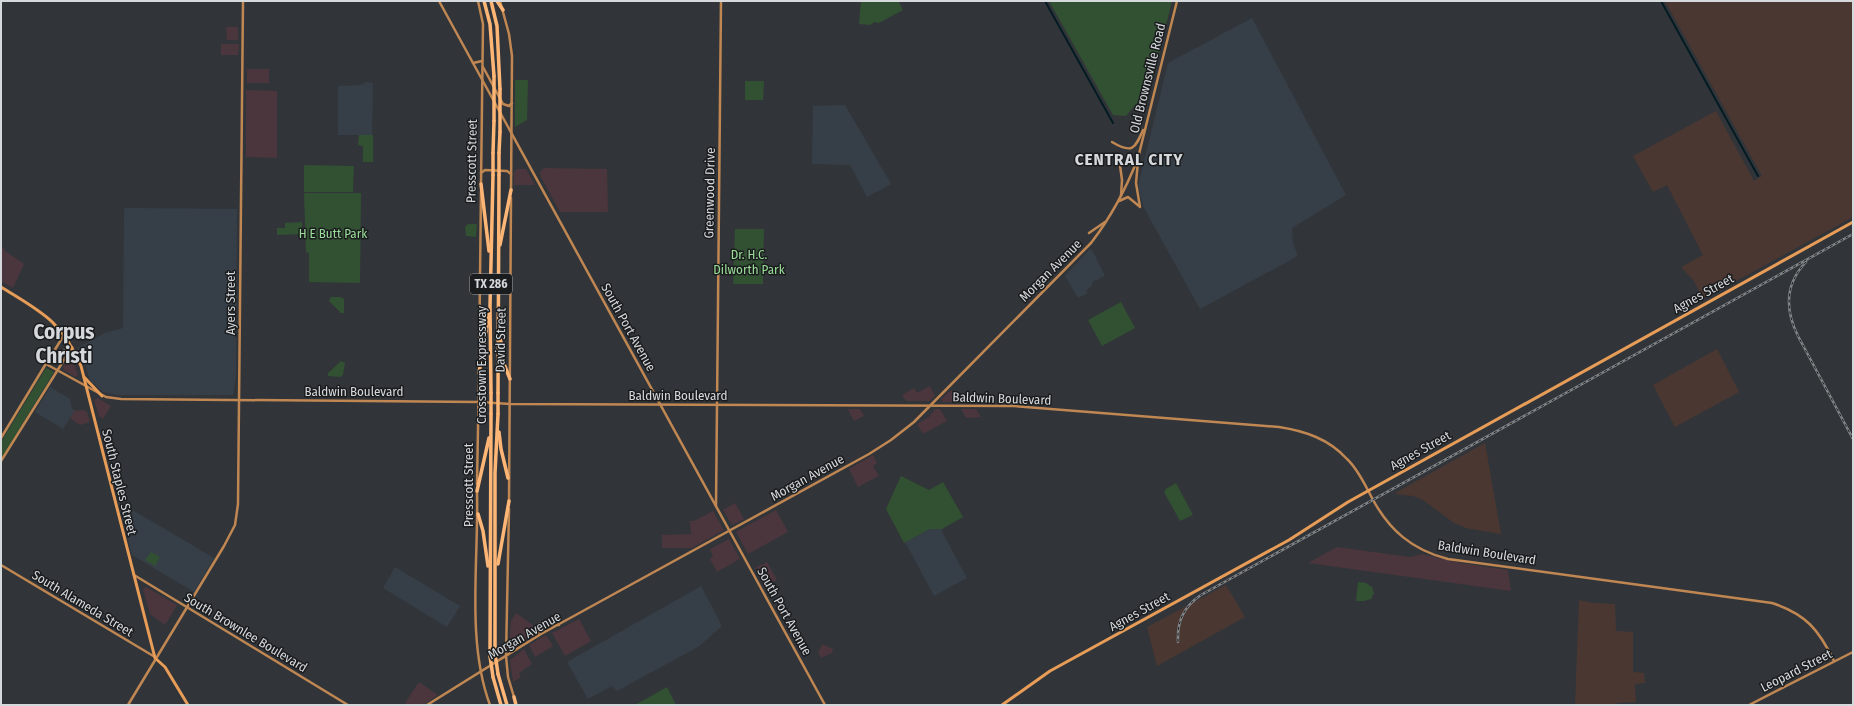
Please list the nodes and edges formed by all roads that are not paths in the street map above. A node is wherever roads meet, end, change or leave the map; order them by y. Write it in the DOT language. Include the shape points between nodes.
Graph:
graph roads {
  1 [pos="243,1"];
  2 [pos="439,1"];
  3 [pos="478,1"];
  4 [pos="484,1"];
  5 [pos="491,1"];
  6 [pos="497,1"];
  7 [pos="500,1"];
  8 [pos="721,1"];
  9 [pos="1177,1"];
  10 [pos="503,10"];
  11 [pos="482,60"];
  12 [pos="473,64"];
  13 [pos="482,65"];
  14 [pos="482,80"];
  15 [pos="512,103"];
  16 [pos="1147,122"];
  17 [pos="512,134"];
  18 [pos="1112,142"];
  19 [pos="1119,158"];
  20 [pos="1138,158"];
  21 [pos="481,173"];
  22 [pos="511,175"];
  23 [pos="1128,183"];
  24 [pos="481,184"];
  25 [pos="511,190"];
  26 [pos="1121,197"];
  27 [pos="1119,201"];
  28 [pos="1107,221"];
  29 [pos="1853,222"];
  30 [pos="1089,233"];
  31 [pos="498,258"];
  32 [pos="491,268"];
  33 [pos="1,287"];
  34 [pos="490,307"];
  35 [pos="498,312"];
  36 [pos="64,334"];
  37 [pos="72,347"];
  38 [pos="50,357"];
  39 [pos="46,364"];
  40 [pos="57,371"];
  41 [pos="479,373"];
  42 [pos="83,376"];
  43 [pos="510,379"];
  44 [pos="85,387"];
  45 [pos="102,396"];
  46 [pos="238,400"];
  47 [pos="478,402"];
  48 [pos="510,404"];
  49 [pos="660,404"];
  50 [pos="717,405"];
  51 [pos="931,405"];
  52 [pos="498,416"];
  53 [pos="491,431"];
  54 [pos="1,438"];
  55 [pos="1,462"];
  56 [pos="508,478"];
  57 [pos="477,491"];
  58 [pos="1368,491"];
  59 [pos="509,501"];
  60 [pos="716,506"];
  61 [pos="478,514"];
  62 [pos="730,531"];
  63 [pos="1,565"];
  64 [pos="496,573"];
  65 [pos="134,575"];
  66 [pos="489,579"];
  67 [pos="187,608"];
  68 [pos="559,625"];
  69 [pos="538,636"];
  70 [pos="1853,652"];
  71 [pos="506,656"];
  72 [pos="155,658"];
  73 [pos="1834,661"];
  74 [pos="481,671"];
  75 [pos="514,697"];
  76 [pos="128,705"];
  77 [pos="188,705"];
  78 [pos="348,705"];
  79 [pos="427,705"];
  80 [pos="490,705"];
  81 [pos="501,705"];
  82 [pos="507,705"];
  83 [pos="517,705"];
  84 [pos="825,705"];
  85 [pos="1002,705"];
  86 [pos="1749,705"];
  1 -- 46 [label="main road, Ayers Street"];
  2 -- 12 [label="main road, South Port Avenue"];
  3 -- 11 [label="main road, Presscott Street" via="482,16"];
  4 -- 32 [label="highway, Crosstown Expressway / TX 286, bridge" via="490,24 494,76"];
  5 -- 31 [label="highway, Crosstown Expressway / TX 286, bridge" via="497,26 500,88"];
  6 -- 10 [label="highway"];
  7 -- 10 [label="main road, David Street"];
  8 -- 50 [label="main road, Greenwood Drive"];
  9 -- 16 [label="main road, Old Brownsville Road"];
  10 -- 15 [label="main road, David Street" via="512,56"];
  11 -- 12 [label="main road"];
  11 -- 13 [label="main road, Presscott Street"];
  12 -- 14 [label="main road, South Port Avenue"];
  13 -- 14 [label="main road, Presscott Street"];
  13 -- 15 [label="main road" via="503,104 509,106"];
  14 -- 17 [label="main road, South Port Avenue"];
  14 -- 21 [label="main road, Presscott Street"];
  15 -- 17 [label="main road, David Street"];
  16 -- 18 [label="main road" via="1138,144 1134,147 1126,149"];
  16 -- 20 [label="main road, Old Brownsville Road"];
  17 -- 22 [label="main road, David Street"];
  17 -- 49 [label="main road, South Port Avenue"];
  19 -- 26 [label="main road"];
  20 -- 23 [label="main road, Old Brownsville Road"];
  20 -- 27 [label="main road" via="1136,183 1140,207 1128,197"];
  21 -- 22 [label="main road" via="485,170 507,171"];
  21 -- 24 [label="main road, Presscott Street"];
  22 -- 25 [label="main road, David Street"];
  23 -- 26 [label="main road, Morgan Avenue"];
  24 -- 32 [label="highway"];
  24 -- 41 [label="main road, Presscott Street"];
  25 -- 31 [label="highway"];
  25 -- 43 [label="main road, David Street"];
  26 -- 27 [label="main road, Morgan Avenue"];
  27 -- 28 [label="main road, Morgan Avenue"];
  28 -- 30 [label="main road"];
  28 -- 51 [label="main road, Morgan Avenue" via="1091,243"];
  29 -- 58 [label="main road, Agnes Street"];
  31 -- 35 [label="highway, Crosstown Expressway / TX 286"];
  32 -- 34 [label="highway, Crosstown Expressway / TX 286"];
  33 -- 36 [label="main road, South Staples Street" via="43,314"];
  34 -- 41 [label="highway"];
  34 -- 53 [label="highway, Crosstown Expressway / TX 286, bridge"];
  35 -- 43 [label="highway" via="504,364"];
  35 -- 52 [label="highway, Crosstown Expressway / TX 286, bridge"];
  36 -- 37 [label="main road, South Staples Street"];
  36 -- 38 [label="main road"];
  37 -- 38 [label="main road"];
  37 -- 40 [label="main road"];
  37 -- 42 [label="main road, South Staples Street"];
  38 -- 39 [label="main road"];
  39 -- 40 [label="main road, Baldwin Boulevard"];
  39 -- 54 [label="main road"];
  40 -- 44 [label="main road, Baldwin Boulevard"];
  40 -- 55 [label="main road"];
  41 -- 47 [label="main road, Presscott Street"];
  42 -- 44 [label="main road, South Staples Street"];
  42 -- 45 [label="main road"];
  43 -- 48 [label="main road, David Street"];
  44 -- 45 [label="main road, Baldwin Boulevard"];
  44 -- 65 [label="main road, South Staples Street"];
  45 -- 46 [label="main road, Baldwin Boulevard" via="121,399"];
  46 -- 47 [label="main road, Baldwin Boulevard"];
  46 -- 67 [label="main road, Ayers Street" via="238,504 235,525"];
  47 -- 48 [label="main road, Baldwin Boulevard"];
  47 -- 57 [label="main road, Presscott Street"];
  48 -- 49 [label="main road, Baldwin Boulevard"];
  48 -- 56 [label="main road, David Street"];
  49 -- 50 [label="main road, Baldwin Boulevard"];
  49 -- 60 [label="main road, South Port Avenue"];
  50 -- 51 [label="main road, Baldwin Boulevard"];
  50 -- 60 [label="main road, Greenwood Drive"];
  51 -- 58 [label="main road, Baldwin Boulevard" via="1014,406 1298,430 1314,435 1338,450 1348,459"];
  51 -- 62 [label="main road, Morgan Avenue" via="914,422 882,446"];
  52 -- 56 [label="highway" via="501,449"];
  52 -- 64 [label="highway, Crosstown Expressway / TX 286" via="495,473"];
  53 -- 57 [label="highway"];
  53 -- 66 [label="highway, Crosstown Expressway / TX 286"];
  56 -- 59 [label="main road, David Street"];
  57 -- 61 [label="main road, Presscott Street"];
  58 -- 73 [label="main road, Baldwin Boulevard" via="1380,513 1396,531 1419,549 1429,553 1448,559 1772,603 1794,612 1815,628"];
  58 -- 85 [label="main road, Agnes Street" via="1289,540 1050,671"];
  59 -- 64 [label="highway"];
  59 -- 71 [label="main road, David Street"];
  60 -- 62 [label="main road, South Port Avenue"];
  61 -- 66 [label="highway" via="483,530"];
  61 -- 74 [label="main road, Presscott Street" via="476,614"];
  62 -- 68 [label="main road, Morgan Avenue"];
  62 -- 84 [label="main road, South Port Avenue"];
  63 -- 72 [label="main road, South Alameda Street"];
  64 -- 82 [label="highway, Crosstown Expressway / TX 286, bridge" via="495,653"];
  65 -- 67 [label="main road, South Brownlee Boulevard"];
  65 -- 72 [label="main road, South Staples Street"];
  66 -- 81 [label="highway, Crosstown Expressway / TX 286, bridge" via="490,656"];
  67 -- 72 [label="main road, Ayers Street"];
  67 -- 78 [label="main road, South Brownlee Boulevard"];
  68 -- 69 [label="main road, Morgan Avenue"];
  68 -- 69 [label="main road" via="539,624"];
  69 -- 71 [label="main road, Morgan Avenue"];
  70 -- 73 [label="main road, Leopard Street"];
  71 -- 74 [label="main road, Morgan Avenue"];
  71 -- 75 [label="main road, David Street" via="508,677"];
  72 -- 76 [label="main road"];
  72 -- 77 [label="main road, South Staples Street" via="165,667"];
  73 -- 86 [label="main road, Leopard Street"];
  74 -- 79 [label="main road, Morgan Avenue"];
  74 -- 80 [label="main road, Presscott Street"];
  75 -- 83 [label="highway"];
}
